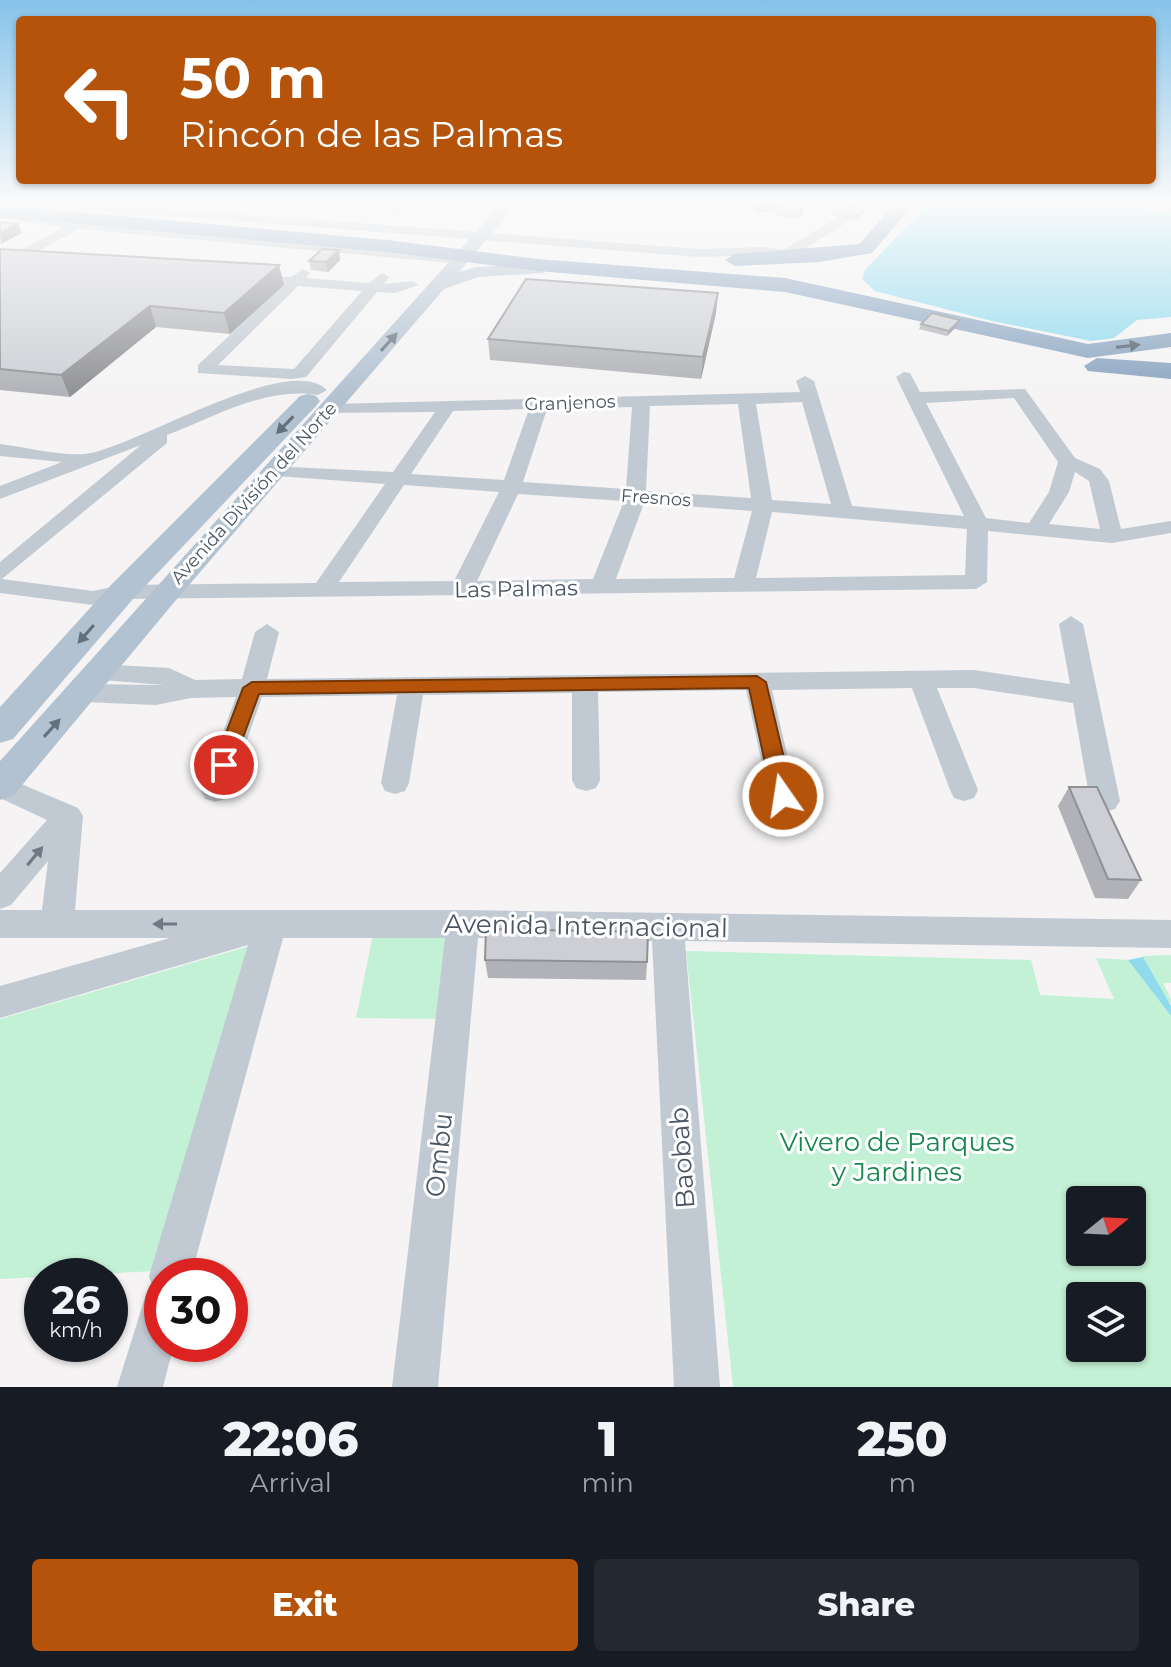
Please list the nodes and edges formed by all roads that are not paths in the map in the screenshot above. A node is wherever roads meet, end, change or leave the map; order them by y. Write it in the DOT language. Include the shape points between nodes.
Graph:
graph roads {
  1 [pos="308,268"];
  2 [pos="378,268"];
  3 [pos="434,268"];
  4 [pos="451,268"];
  5 [pos="534,268"];
  6 [pos="685,268"];
  7 [pos="759,268"];
  8 [pos="770,268"];
  9 [pos="782,268"];
  10 [pos="846,268"];
  11 [pos="538,269"];
  12 [pos="776,269"];
  13 [pos="229,276"];
  14 [pos="296,281"];
  15 [pos="441,284"];
  16 [pos="365,286"];
  17 [pos="403,290"];
  18 [pos="872,304"];
  19 [pos="1171,340"];
  20 [pos="1088,351"];
  21 [pos="1048,355"];
  22 [pos="1171,371"];
  23 [pos="904,377"];
  24 [pos="326,386"];
  25 [pos="746,398"];
  26 [pos="915,398"];
  27 [pos="641,401"];
  28 [pos="540,404"];
  29 [pos="447,407"];
  30 [pos="174,427"];
  31 [pos="0,450"];
  32 [pos="87,459"];
  33 [pos="1068,462"];
  34 [pos="277,470"];
  35 [pos="395,479"];
  36 [pos="511,488"];
  37 [pos="0,493"];
  38 [pos="636,497"];
  39 [pos="763,507"];
  40 [pos="843,511"];
  41 [pos="978,524"];
  42 [pos="1171,527"];
  43 [pos="1034,531"];
  44 [pos="1112,537"];
  45 [pos="0,573"];
  46 [pos="0,586"];
  47 [pos="743,586"];
  48 [pos="601,588"];
  49 [pos="462,589"];
  50 [pos="322,591"];
  51 [pos="122,592"];
  52 [pos="165,593"];
  53 [pos="1071,624"];
  54 [pos="267,632"];
  55 [pos="921,679"];
  56 [pos="757,682"];
  57 [pos="90,683"];
  58 [pos="585,683"];
  59 [pos="411,687"];
  60 [pos="252,688"];
  61 [pos="1083,695"];
  62 [pos="0,730"];
  63 [pos="586,780"];
  64 [pos="395,783"];
  65 [pos="0,786"];
  66 [pos="964,790"];
  67 [pos="215,791"];
  68 [pos="783,796"];
  69 [pos="1105,801"];
  70 [pos="68,816"];
  71 [pos="3,890"];
  72 [pos="0,924"];
  73 [pos="57,924"];
  74 [pos="271,924"];
  75 [pos="463,924"];
  76 [pos="668,928"];
  77 [pos="1171,934"];
  78 [pos="0,1002"];
  79 [pos="175,1258"];
  80 [pos="147,1362"];
  81 [pos="140,1387"];
  82 [pos="415,1387"];
  83 [pos="697,1387"];
  1 -- 14 [label="street"];
  2 -- 16 [label="street"];
  3 -- 17 [label="main road, Avenida División del Norte"];
  4 -- 15 [label="main road, Avenida División del Norte"];
  5 -- 11 [label="street"];
  6 -- 12 [label="highway" via="745,277"];
  7 -- 12 [label="highway"];
  8 -- 12 [label="street"];
  9 -- 12 [label="highway"];
  10 -- 18 [label="highway" via="842,282"];
  11 -- 12 [label="street" via="746,287"];
  11 -- 15 [label="main road" via="476,272"];
  12 -- 18 [label="highway"];
  12 -- 21 [label="highway" via="786,292"];
  13 -- 14 [label="street"];
  14 -- 16 [label="street"];
  14 -- 24 [label="street" via="204,369"];
  24 -- 15 [label="main road, Avenida División del Norte, one-way"];
  16 -- 17 [label="street"];
  16 -- 24 [label="street"];
  17 -- 24 [label="main road, Avenida División del Norte"];
  18 -- 20 [label="highway"];
  20 -- 19 [label="highway, one-way"];
  20 -- 21 [label="highway"];
  21 -- 22 [label="highway" via="1128,371"];
  23 -- 26 [label="street"];
  24 -- 29 [label="street, Granjenos"];
  24 -- 30 [label="street" via="270,389"];
  24 -- 34 [label="main road, Avenida División del Norte"];
  24 -- 51 [label="main road, Avenida División del Norte, one-way"];
  25 -- 27 [label="street, Granjenos"];
  25 -- 39 [label="street"];
  25 -- 40 [label="street, Granjenos" via="807,389"];
  26 -- 33 [label="street" via="1019,393"];
  26 -- 41 [label="street"];
  27 -- 28 [label="street, Granjenos"];
  27 -- 38 [label="street"];
  28 -- 29 [label="street, Granjenos"];
  28 -- 36 [label="street"];
  29 -- 35 [label="street"];
  30 -- 32 [label="street"];
  30 -- 45 [label="street"];
  31 -- 32 [label="street"];
  32 -- 37 [label="street"];
  33 -- 43 [label="street" via="1059,492"];
  33 -- 44 [label="street" via="1099,481"];
  34 -- 35 [label="street, Fresnos"];
  34 -- 52 [label="main road, Avenida División del Norte"];
  35 -- 36 [label="street, Fresnos"];
  35 -- 50 [label="street"];
  36 -- 38 [label="street, Fresnos"];
  36 -- 49 [label="street"];
  38 -- 39 [label="street, Fresnos"];
  38 -- 48 [label="street"];
  39 -- 40 [label="street, Fresnos"];
  39 -- 47 [label="street"];
  40 -- 41 [label="street, Fresnos"];
  41 -- 43 [label="street, Fresnos"];
  41 -- 47 [label="street, Las Palmas" via="976,582"];
  42 -- 44 [label="street, Fresnos"];
  43 -- 44 [label="street, Fresnos"];
  46 -- 51 [label="street, Las Palmas" via="93,598"];
  47 -- 48 [label="street, Las Palmas"];
  48 -- 49 [label="street, Las Palmas"];
  49 -- 50 [label="street, Las Palmas"];
  50 -- 52 [label="street, Las Palmas"];
  51 -- 52 [label="street, Las Palmas"];
  51 -- 62 [label="main road, Avenida División del Norte, one-way"];
  52 -- 57 [label="main road, Avenida División del Norte"];
  53 -- 61 [label="street"];
  54 -- 60 [label="street"];
  55 -- 56 [label="street"];
  55 -- 61 [label="street" via="974,679"];
  55 -- 66 [label="street"];
  56 -- 58 [label="street"];
  56 -- 68 [label="street"];
  57 -- 60 [label="street" via="156,696 191,689"];
  65 -- 57 [label="main road, Avenida División del Norte, one-way"];
  58 -- 59 [label="street"];
  58 -- 63 [label="street"];
  59 -- 60 [label="street"];
  59 -- 64 [label="street"];
  60 -- 67 [label="street"];
  61 -- 69 [label="street"];
  65 -- 70 [label="street"];
  71 -- 70 [label="street, one-way"];
  70 -- 73 [label="street"];
  72 -- 73 [label="street, Avenida Internacional"];
  74 -- 73 [label="street, Avenida Internacional, one-way"];
  74 -- 75 [label="street, Avenida Internacional"];
  74 -- 78 [label="street"];
  74 -- 79 [label="street"];
  75 -- 76 [label="street, Avenida Internacional"];
  75 -- 82 [label="street, Ombu"];
  76 -- 77 [label="street, Avenida Internacional"];
  76 -- 83 [label="street, Baobab"];
  80 -- 81 [label="street"];
}
